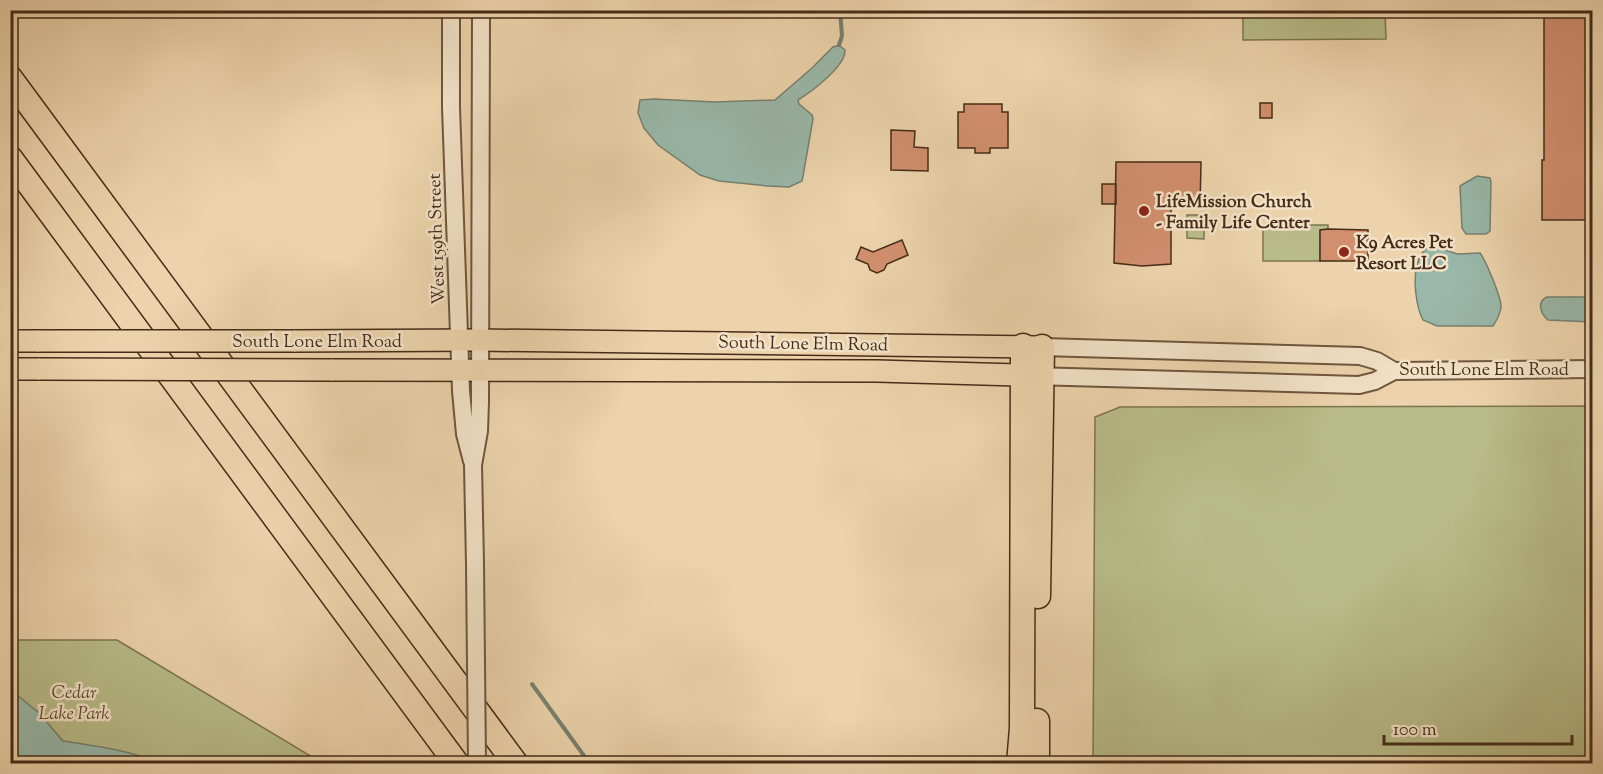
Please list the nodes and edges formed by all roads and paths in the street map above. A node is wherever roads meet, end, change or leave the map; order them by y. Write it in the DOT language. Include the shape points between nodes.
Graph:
graph roads {
  1 [pos="451,10"];
  2 [pos="481,10"];
  3 [pos="10,78"];
  4 [pos="10,158"];
  5 [pos="10,183"];
  6 [pos="52,213"];
  7 [pos="469,340"];
  8 [pos="10,341"];
  9 [pos="1032,346"];
  10 [pos="10,369"];
  11 [pos="470,369"];
  12 [pos="1593,369"];
  13 [pos="1394,371"];
  14 [pos="1031,376"];
  15 [pos="457,764"];
  16 [pos="477,764"];
  17 [pos="516,764"];
  18 [pos="1019,764"];
  19 [pos="1037,764"];
  1 -- 7 [label="street, West 159th Street" via="451,107"];
  2 -- 7 [label="street, West 159th Street"];
  3 -- 17 [label="highway"];
  4 -- 6 [label="highway"];
  5 -- 6 [label="highway"];
  6 -- 15 [label="highway"];
  7 -- 8 [label="main road, South Lone Elm Road, bridge"];
  7 -- 9 [label="main road, South Lone Elm Road"];
  7 -- 11 [label="street, West 159th Street"];
  9 -- 13 [label="street, South Lone Elm Road" via="1360,357"];
  9 -- 14 [label="highway"];
  10 -- 11 [label="main road, South Lone Elm Road, bridge"];
  11 -- 14 [label="main road, South Lone Elm Road" via="877,371"];
  11 -- 16 [label="street, West 159th Street, bridge" via="479,431 473,465"];
  12 -- 13 [label="street, South Lone Elm Road"];
  13 -- 14 [label="street, South Lone Elm Road" via="1359,385"];
  14 -- 18 [label="highway"];
  14 -- 19 [label="highway"];
}
